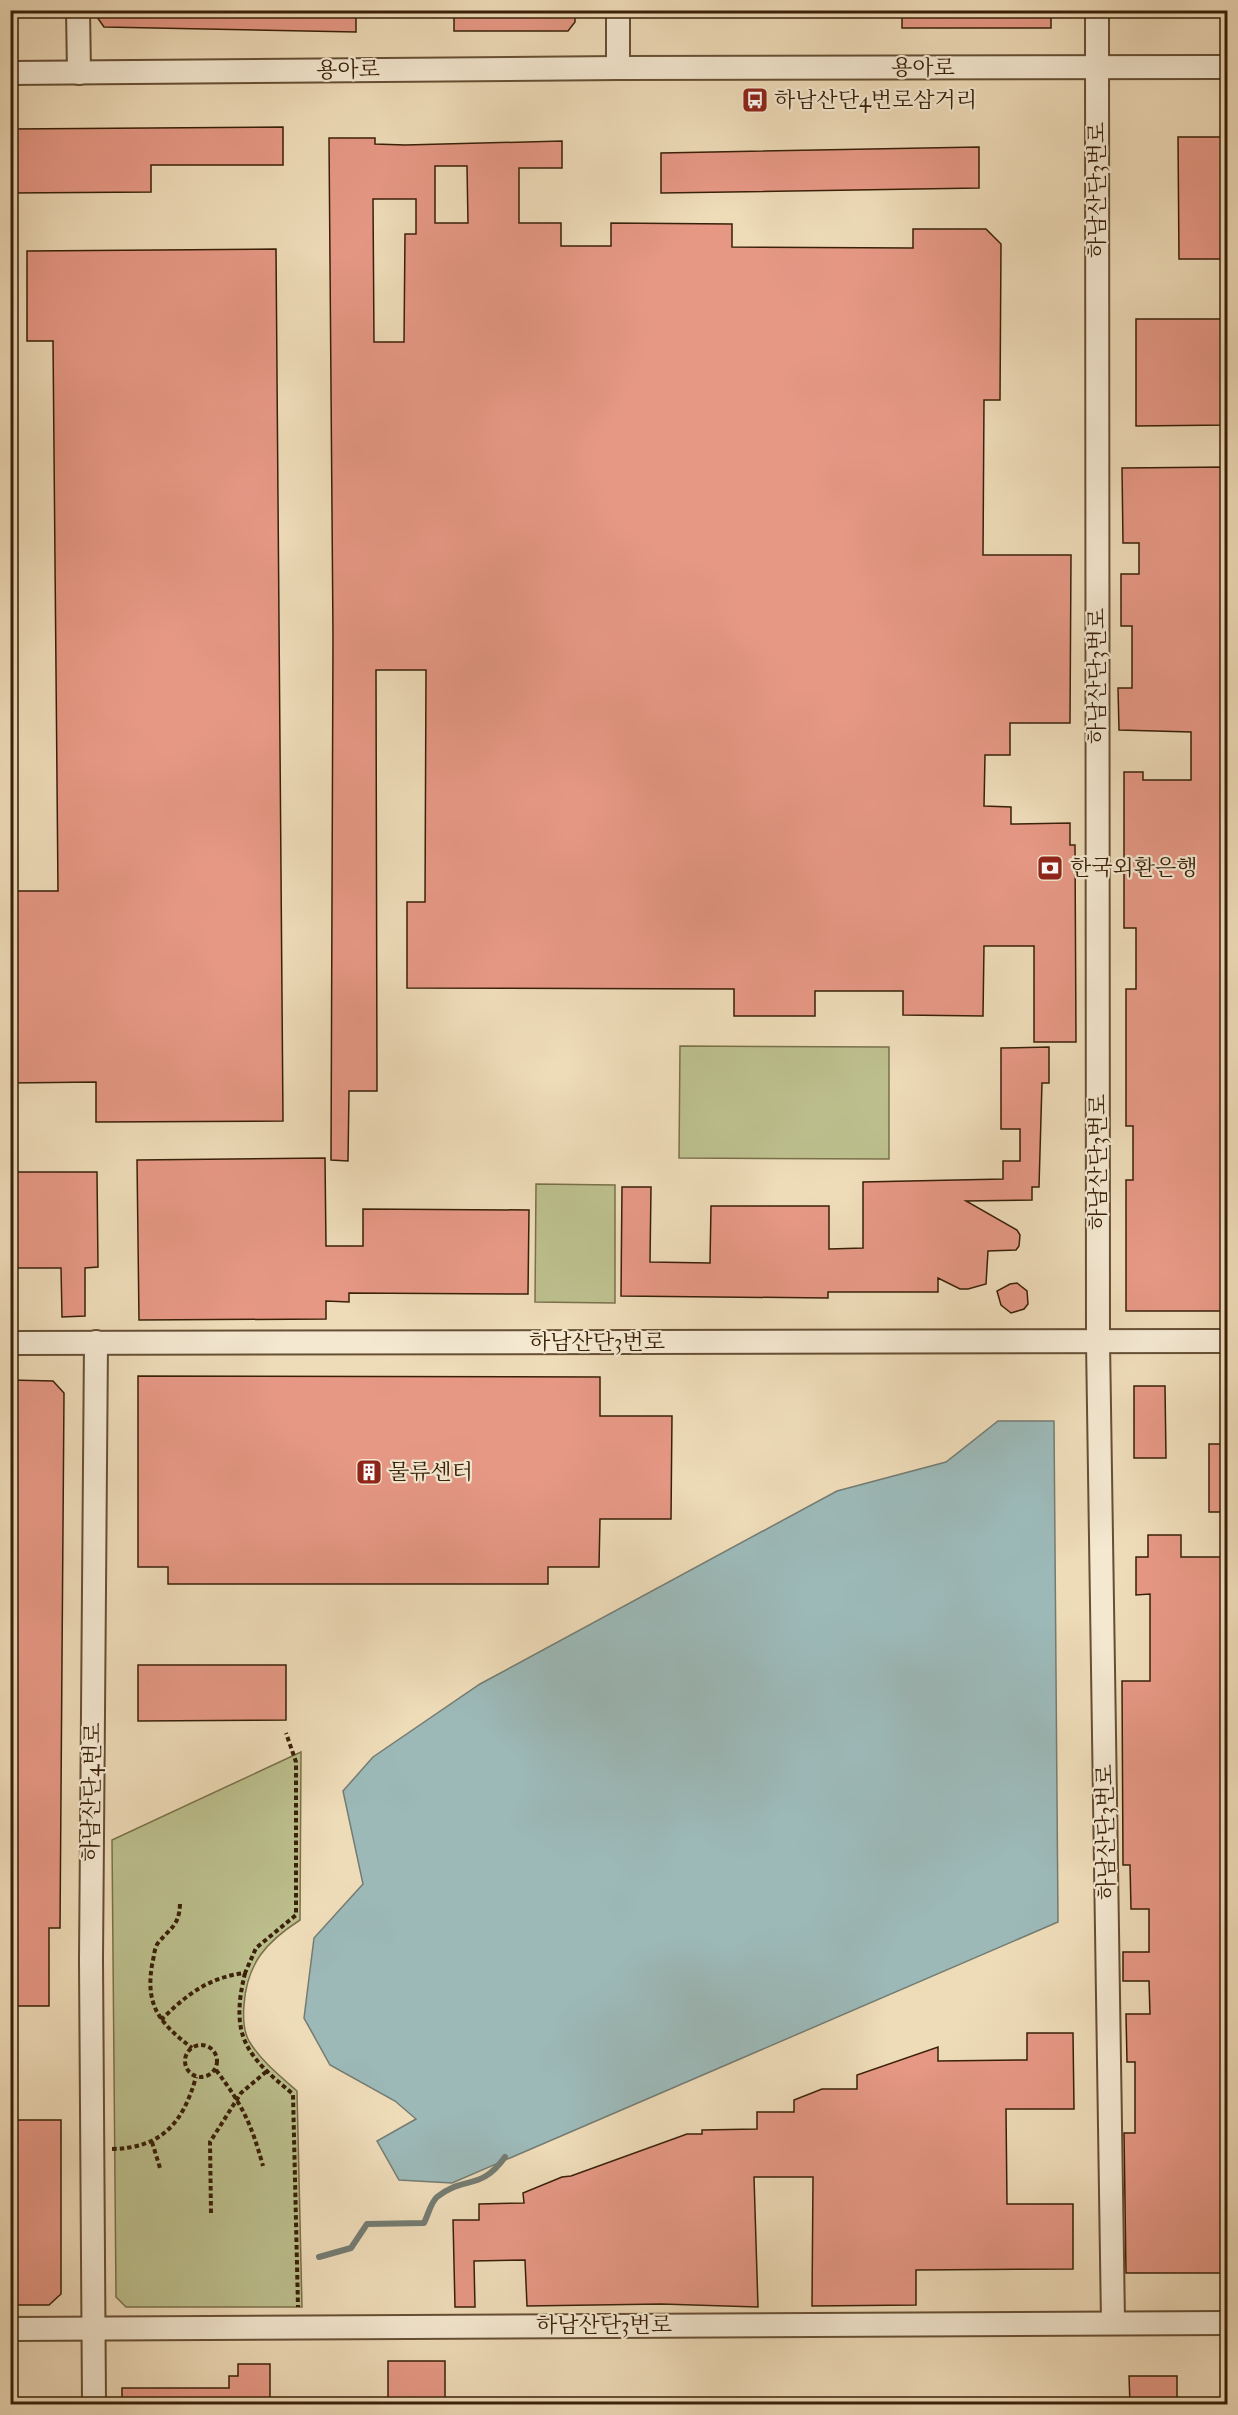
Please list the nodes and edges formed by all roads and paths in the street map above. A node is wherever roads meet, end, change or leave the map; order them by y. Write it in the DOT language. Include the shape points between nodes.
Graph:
graph roads {
  1 [pos="78,10"];
  2 [pos="618,10"];
  3 [pos="1097,10"];
  4 [pos="1227,67"];
  5 [pos="618,68"];
  6 [pos="1096,68"];
  7 [pos="10,73"];
  8 [pos="79,73"];
  9 [pos="96,1341"];
  10 [pos="1098,1341"];
  11 [pos="1227,1341"];
  12 [pos="10,1343"];
  13 [pos="286,1733"];
  14 [pos="180,1904"];
  15 [pos="245,1973"];
  16 [pos="161,2020"];
  17 [pos="192,2048"];
  18 [pos="216,2070"];
  19 [pos="267,2071"];
  20 [pos="196,2077"];
  21 [pos="237,2099"];
  22 [pos="152,2142"];
  23 [pos="93,2150"];
  24 [pos="262,2166"];
  25 [pos="160,2168"];
  26 [pos="211,2213"];
  27 [pos="1113,2322"];
  28 [pos="1227,2323"];
  29 [pos="298,2327"];
  30 [pos="10,2329"];
  31 [pos="94,2329"];
  32 [pos="94,2404"];
  1 -- 8 [label="street"];
  2 -- 5 [label="street"];
  3 -- 6 [label="street, 하남산단3번로"];
  4 -- 6 [label="street, 용아로"];
  5 -- 6 [label="street, 용아로"];
  5 -- 8 [label="street, 용아로"];
  6 -- 10 [label="street, 하남산단3번로"];
  7 -- 8 [label="street, 용아로"];
  9 -- 10 [label="street, 하남산단3번로"];
  9 -- 12 [label="street"];
  9 -- 23 [label="street, 하남산단4번로"];
  10 -- 11 [label="street, 하남산단3번로"];
  10 -- 27 [label="street, 하남산단3번로"];
  13 -- 15 [label="path" via="296,1762 296,1915 256,1948"];
  14 -- 16 [label="path" via="180,1917 156,1945 151,1975 153,2007"];
  15 -- 16 [label="path" via="211,1980 186,1996"];
  15 -- 19 [label="path" via="238,2023 244,2042"];
  16 -- 17 [label="path"];
  17 -- 18 [label="path" via="199,2045 212,2049 218,2063"];
  17 -- 20 [label="path" via="184,2060 190,2074"];
  18 -- 20 [label="path" via="204,2078"];
  18 -- 21 [label="path"];
  19 -- 21 [label="path"];
  19 -- 29 [label="path" via="293,2094"];
  20 -- 22 [label="path" via="188,2106 176,2124"];
  21 -- 24 [label="path" via="252,2126"];
  21 -- 26 [label="path" via="210,2142"];
  22 -- 23 [label="path" via="129,2149"];
  22 -- 25 [label="path"];
  23 -- 31 [label="street, 하남산단4번로"];
  27 -- 28 [label="street, 하남산단3번로"];
  27 -- 29 [label="street, 하남산단3번로"];
  29 -- 31 [label="street, 하남산단3번로"];
  30 -- 31 [label="street"];
  31 -- 32 [label="street, 하남산단4번로"];
}
